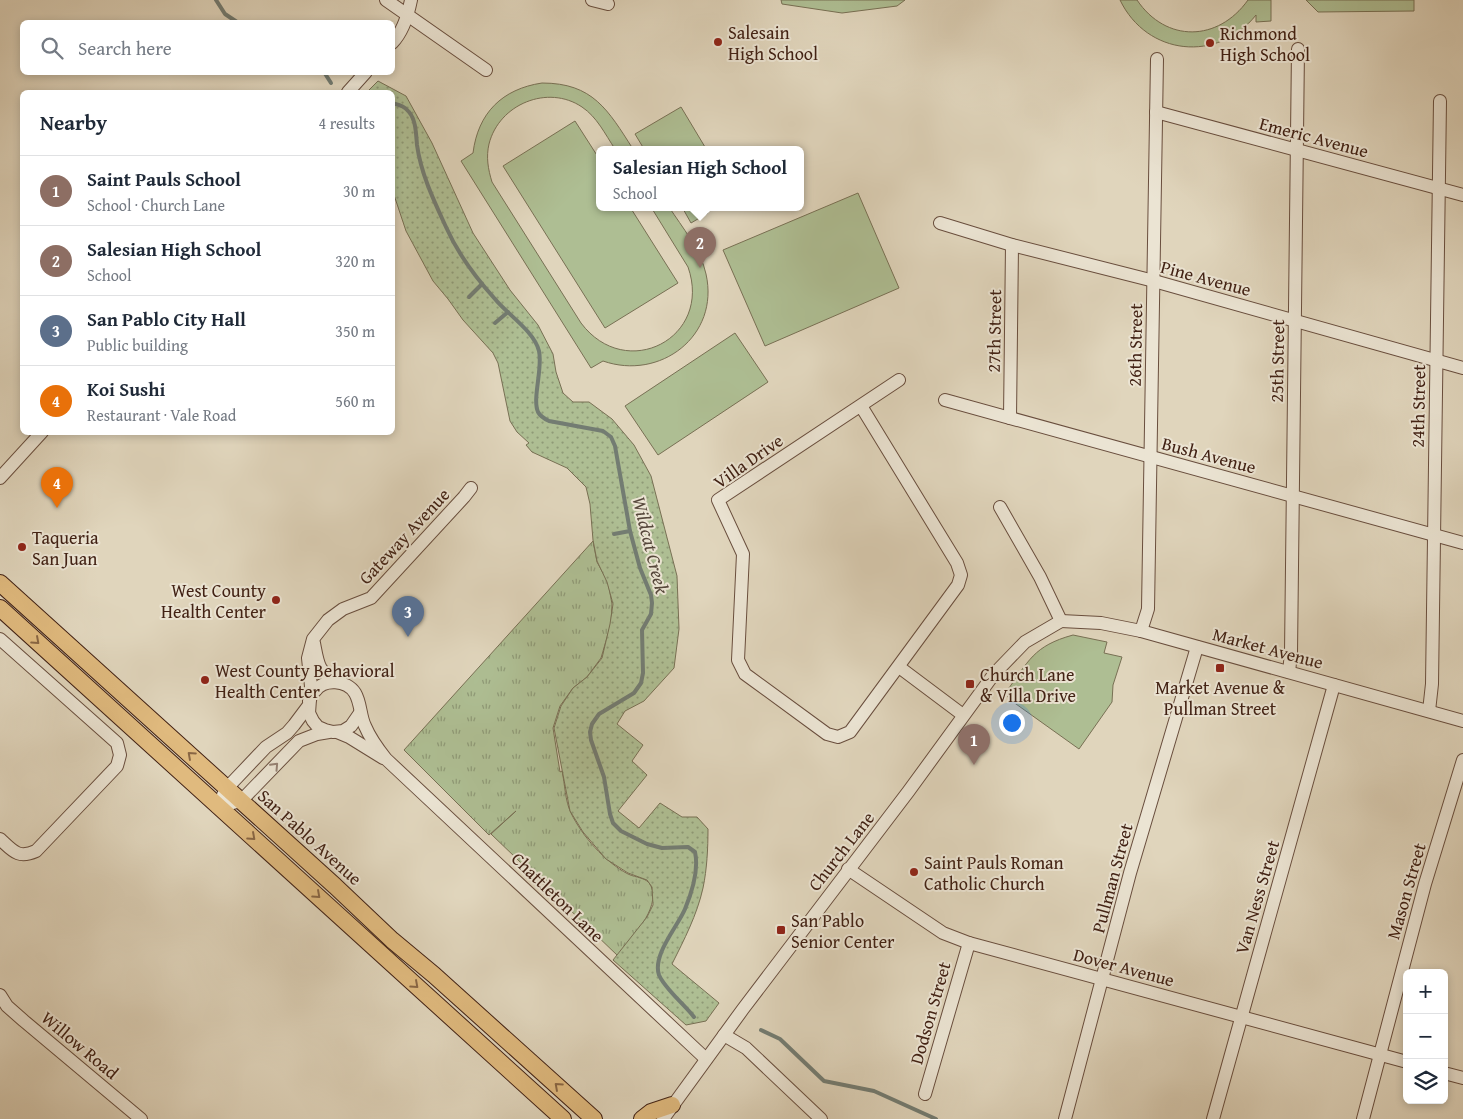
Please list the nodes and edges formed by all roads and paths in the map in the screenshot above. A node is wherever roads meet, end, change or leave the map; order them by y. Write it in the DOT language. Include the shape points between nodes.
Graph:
graph roads {
  1 [pos="386,0"];
  2 [pos="411,0"];
  3 [pos="592,0"];
  4 [pos="608,4"];
  5 [pos="408,15"];
  6 [pos="395,40"];
  7 [pos="1298,49"];
  8 [pos="1157,59"];
  9 [pos="486,70"];
  10 [pos="363,75"];
  11 [pos="350,90"];
  12 [pos="1440,101"];
  13 [pos="1156,112"];
  14 [pos="1297,150"];
  15 [pos="1439,189"];
  16 [pos="1463,195"];
  17 [pos="940,224"];
  18 [pos="1012,245"];
  19 [pos="1154,281"];
  20 [pos="1295,320"];
  21 [pos="1436,360"];
  22 [pos="1463,368"];
  23 [pos="899,380"];
  24 [pos="945,400"];
  25 [pos="861,406"];
  26 [pos="1010,418"];
  27 [pos="39,435"];
  28 [pos="1151,458"];
  29 [pos="0,478"];
  30 [pos="470,488"];
  31 [pos="1293,496"];
  32 [pos="1000,507"];
  33 [pos="1434,535"];
  34 [pos="1463,543"];
  35 [pos="0,582"];
  36 [pos="0,608"];
  37 [pos="1062,622"];
  38 [pos="1141,631"];
  39 [pos="313,638"];
  40 [pos="0,639"];
  41 [pos="1197,647"];
  42 [pos="899,666"];
  43 [pos="1288,672"];
  44 [pos="338,682"];
  45 [pos="1334,685"];
  46 [pos="309,703"];
  47 [pos="1429,711"];
  48 [pos="360,714"];
  49 [pos="963,715"];
  50 [pos="1463,721"];
  51 [pos="335,732"];
  52 [pos="386,759"];
  53 [pos="1463,760"];
  54 [pos="227,788"];
  55 [pos="241,801"];
  56 [pos="217,807"];
  57 [pos="0,839"];
  58 [pos="848,870"];
  59 [pos="969,943"];
  60 [pos="1103,980"];
  61 [pos="0,995"];
  62 [pos="447,1014"];
  63 [pos="1242,1016"];
  64 [pos="724,1035"];
  65 [pos="511,1044"];
  66 [pos="1381,1055"];
  67 [pos="706,1059"];
  68 [pos="1403,1061"];
  69 [pos="1448,1074"];
  70 [pos="1463,1078"];
  71 [pos="925,1094"];
  72 [pos="667,1115"];
  73 [pos="141,1119"];
  74 [pos="564,1119"];
  75 [pos="594,1119"];
  76 [pos="642,1119"];
  77 [pos="821,1119"];
  78 [pos="1065,1119"];
  79 [pos="1213,1119"];
  80 [pos="1363,1119"];
  1 -- 5 [label="street"];
  2 -- 5 [label="street"];
  3 -- 4 [label="street"];
  5 -- 6 [label="street"];
  5 -- 9 [label="street"];
  7 -- 14 [label="street, 25th Street"];
  8 -- 13 [label="street, 26th Street"];
  10 -- 11 [label="street"];
  12 -- 15 [label="street, 24th Street"];
  13 -- 14 [label="street, Emeric Avenue"];
  13 -- 19 [label="street, 26th Street"];
  14 -- 15 [label="street, Emeric Avenue"];
  14 -- 20 [label="street, 25th Street"];
  15 -- 16 [label="street, Emeric Avenue"];
  15 -- 21 [label="street, 24th Street"];
  17 -- 18 [label="street, Pine Avenue"];
  18 -- 19 [label="street, Pine Avenue"];
  18 -- 26 [label="street, 27th Street"];
  19 -- 20 [label="street, Pine Avenue"];
  19 -- 28 [label="street, 26th Street"];
  20 -- 21 [label="street, Pine Avenue"];
  20 -- 31 [label="street, 25th Street"];
  21 -- 22 [label="street, Pine Avenue"];
  21 -- 33 [label="street, 24th Street"];
  23 -- 25 [label="street"];
  24 -- 26 [label="street, Bush Avenue"];
  25 -- 42 [label="street, Villa Drive" via="957,563 961,575 958,585"];
  25 -- 42 [label="street, Villa Drive" via="718,500 743,554 738,660 745,674 826,734 838,737 850,732"];
  26 -- 28 [label="street, Bush Avenue"];
  27 -- 29 [label="street"];
  28 -- 31 [label="street, Bush Avenue"];
  28 -- 38 [label="street, 26th Street" via="1148,610"];
  30 -- 39 [label="street, Gateway Avenue" via="371,598 342,609"];
  31 -- 33 [label="street, Bush Avenue"];
  31 -- 43 [label="street, 25th Street" via="1292,652"];
  32 -- 37 [label="street"];
  33 -- 34 [label="street, Bush Avenue"];
  33 -- 47 [label="street, 24th Street"];
  54 -- 35 [label="main road, San Pablo Avenue, one-way"];
  36 -- 56 [label="main road, one-way"];
  37 -- 38 [label="street, Market Avenue" via="1101,623"];
  37 -- 49 [label="street, Church Lane" via="1025,642 994,674"];
  38 -- 41 [label="street, Market Avenue"];
  39 -- 44 [label="street" via="322,672"];
  39 -- 46 [label="street" via="308,658"];
  40 -- 57 [label="street" via="116,743 120,755 117,766 36,851 27,855 17,854"];
  41 -- 43 [label="street, Market Avenue"];
  41 -- 60 [label="street, Pullman Street" via="1130,873"];
  42 -- 49 [label="street"];
  43 -- 45 [label="street, Market Avenue"];
  44 -- 46 [label="street" via="320,686"];
  44 -- 48 [label="street" via="352,689"];
  45 -- 47 [label="street, Market Avenue"];
  45 -- 63 [label="street, Van Ness Street"];
  46 -- 51 [label="street" via="309,713 318,727"];
  46 -- 54 [label="street" via="294,726 266,747"];
  47 -- 50 [label="street, Market Avenue"];
  48 -- 51 [label="street" via="351,726"];
  48 -- 52 [label="street, Chattleton Lane"];
  49 -- 58 [label="street, Church Lane"];
  51 -- 52 [label="street, Chattleton Lane" via="350,737"];
  55 -- 51 [label="street, one-way" via="299,741"];
  52 -- 67 [label="street, Chattleton Lane"];
  53 -- 66 [label="street, Mason Street" via="1425,884"];
  54 -- 55 [label="main road, San Pablo Avenue"];
  54 -- 56 [label="street"];
  55 -- 56 [label="street"];
  55 -- 65 [label="main road, San Pablo Avenue"];
  56 -- 62 [label="main road, one-way"];
  58 -- 59 [label="street, Dover Avenue" via="943,933"];
  58 -- 64 [label="street, Church Lane"];
  59 -- 60 [label="street, Dover Avenue"];
  59 -- 71 [label="street, Dodson Street"];
  60 -- 63 [label="street, Dover Avenue"];
  60 -- 78 [label="street, Pullman Street"];
  61 -- 73 [label="street, Willow Road" via="24,1021"];
  62 -- 65 [label="main road" via="454,1012 462,1016 503,1046"];
  62 -- 74 [label="main road"];
  63 -- 66 [label="street, Dover Avenue"];
  63 -- 79 [label="street, Van Ness Street"];
  64 -- 67 [label="street, Church Lane"];
  64 -- 77 [label="street" via="746,1048"];
  75 -- 65 [label="main road, San Pablo Avenue, one-way"];
  66 -- 68 [label="street, Dover Avenue"];
  66 -- 80 [label="street, Mason Street"];
  67 -- 72 [label="street, Church Lane"];
  69 -- 70 [label="street"];
  72 -- 76 [label="main road" via="651,1112"];
}
